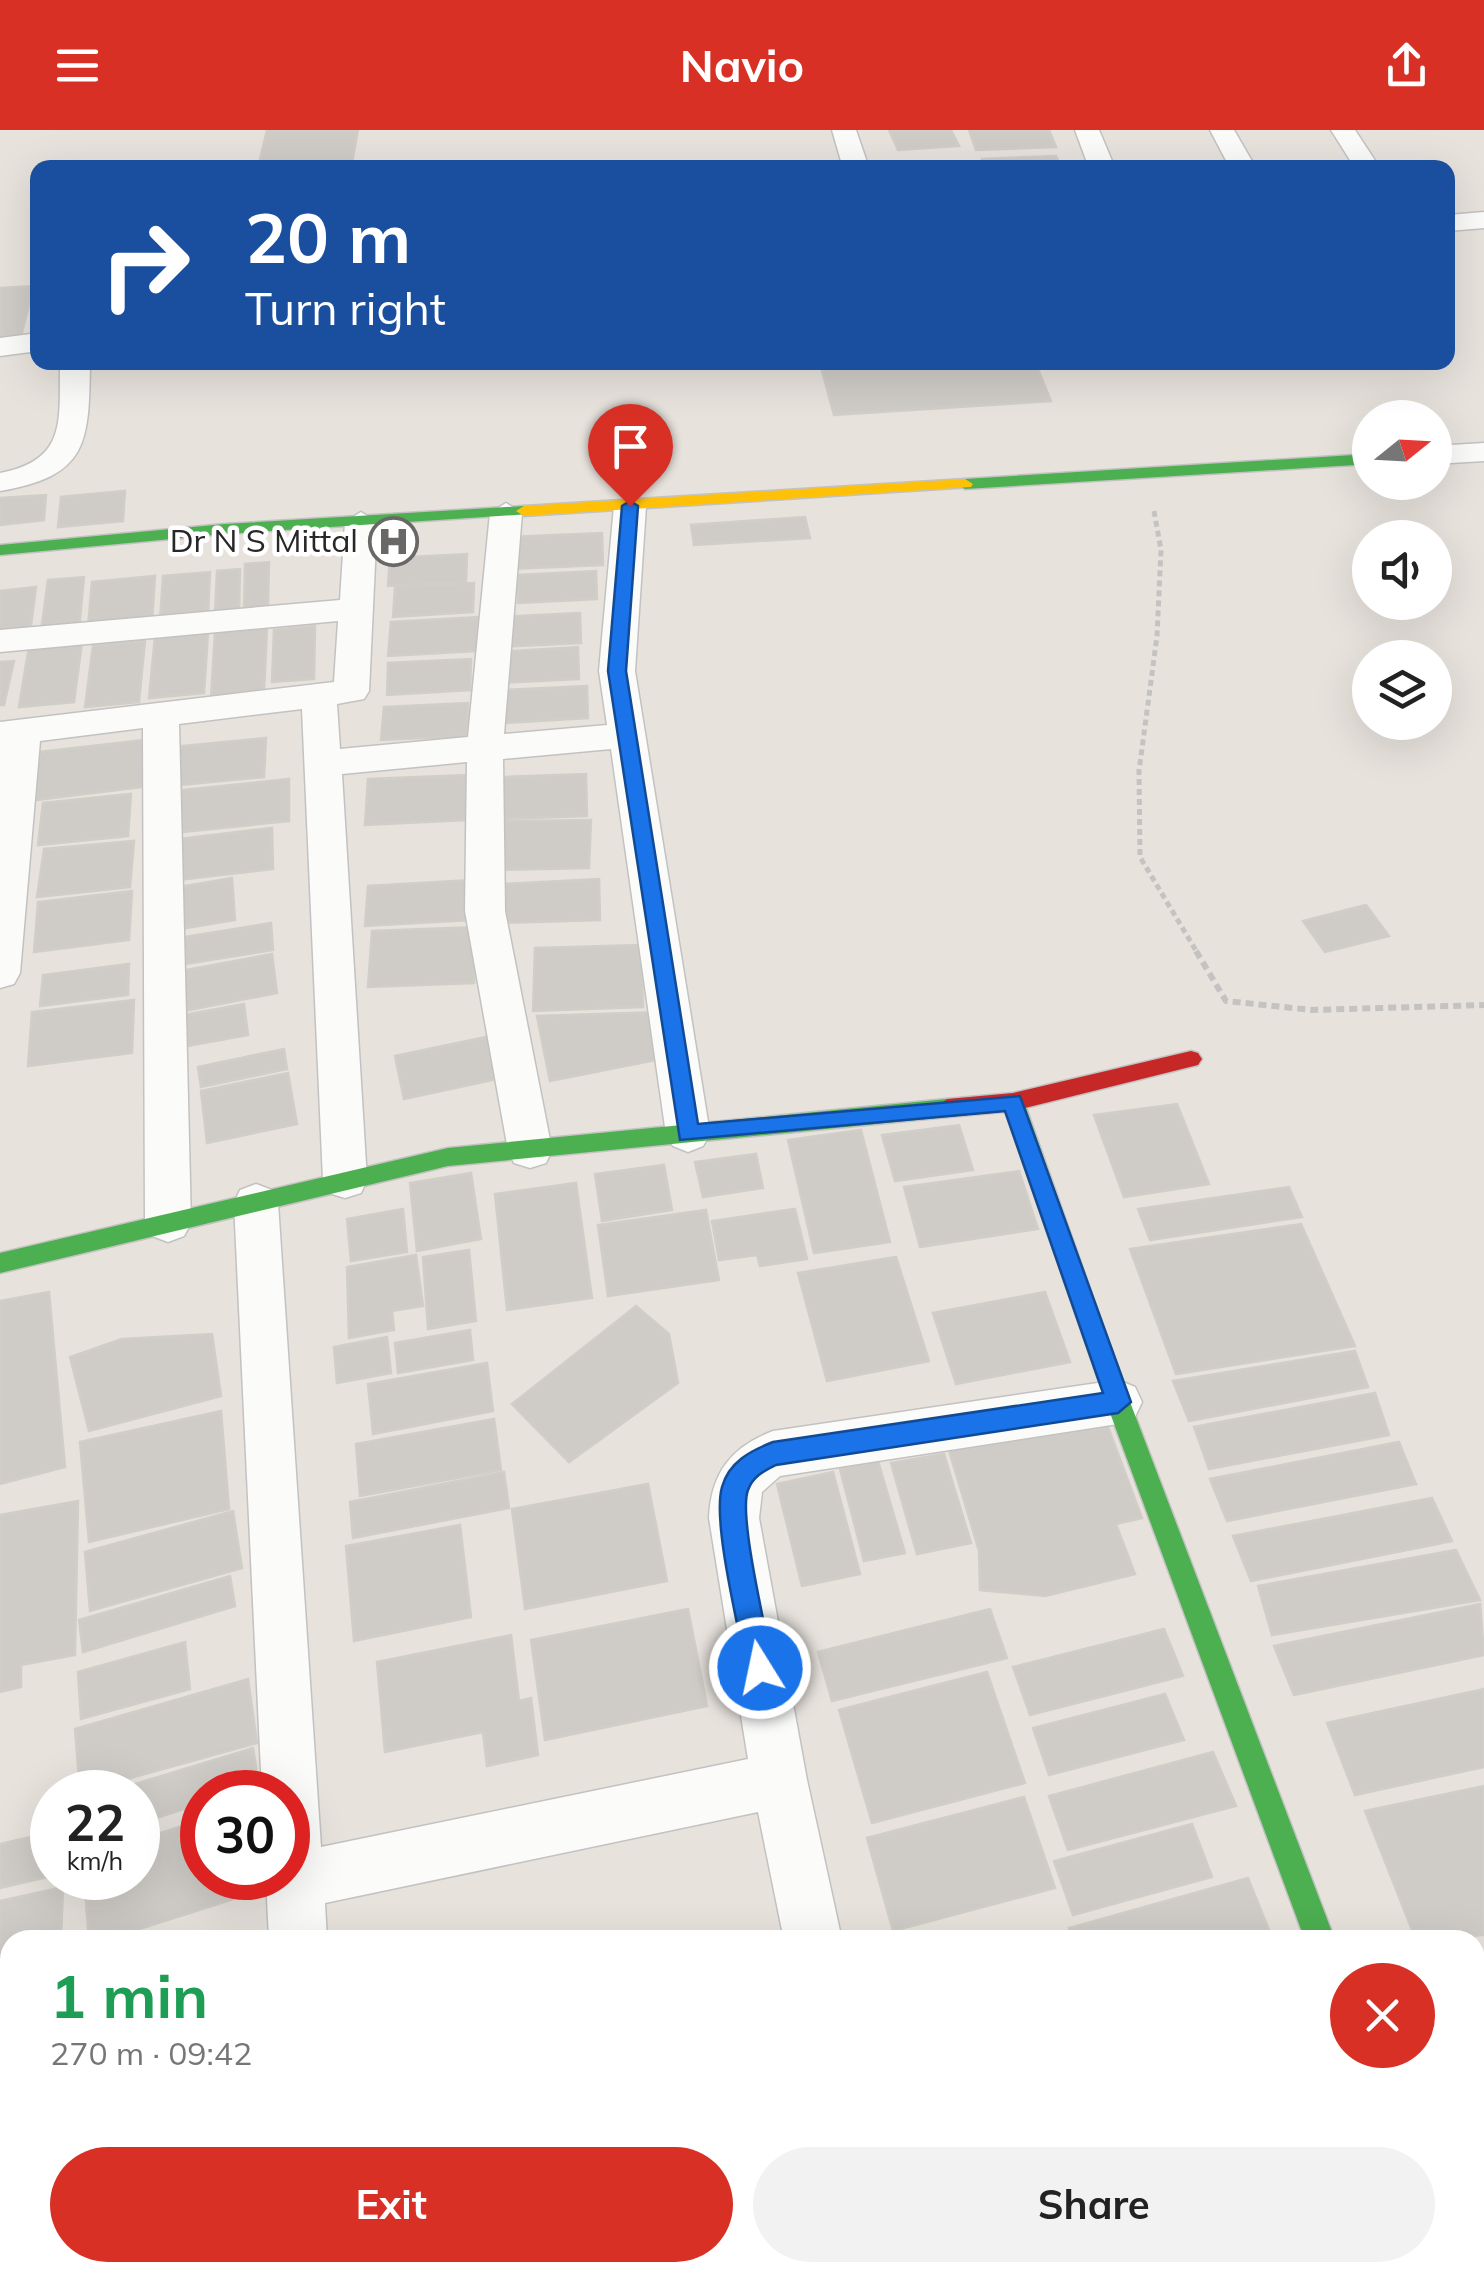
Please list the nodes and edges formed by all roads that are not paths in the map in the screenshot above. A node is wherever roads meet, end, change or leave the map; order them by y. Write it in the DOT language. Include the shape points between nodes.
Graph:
graph roads {
  1 [pos="844,130"];
  2 [pos="1086,130"];
  3 [pos="1222,130"];
  4 [pos="1344,130"];
  5 [pos="853,160"];
  6 [pos="1099,160"];
  7 [pos="1239,160"];
  8 [pos="1363,160"];
  9 [pos="1484,220"];
  10 [pos="1455,222"];
  11 [pos="30,343"];
  12 [pos="0,346"];
  13 [pos="75,370"];
  14 [pos="1484,452"];
  15 [pos="1452,454"];
  16 [pos="1352,459"];
  17 [pos="0,482"];
  18 [pos="630,506"];
  19 [pos="506,513"];
  20 [pos="361,522"];
  21 [pos="0,550"];
  22 [pos="354,609"];
  23 [pos="0,641"];
  24 [pos="319,698"];
  25 [pos="161,716"];
  26 [pos="12,733"];
  27 [pos="626,735"];
  28 [pos="485,748"];
  29 [pos="322,763"];
  30 [pos="0,973"];
  31 [pos="1190,1060"];
  32 [pos="1013,1102"];
  33 [pos="688,1134"];
  34 [pos="530,1150"];
  35 [pos="345,1180"];
  36 [pos="256,1203"];
  37 [pos="168,1223"];
  38 [pos="0,1263"];
  39 [pos="1118,1402"];
  40 [pos="289,1770"];
  41 [pos="779,1780"];
  42 [pos="310,1878"];
  43 [pos="296,1900"];
  44 [pos="297,1930"];
  45 [pos="811,1930"];
  46 [pos="1316,1930"];
  1 -- 5 [label="street"];
  2 -- 6 [label="street"];
  3 -- 7 [label="street"];
  4 -- 8 [label="street"];
  9 -- 10 [label="street"];
  11 -- 12 [label="street"];
  13 -- 17 [label="street" via="67,454 56,468"];
  14 -- 15 [label="street"];
  16 -- 18 [label="street"];
  18 -- 19 [label="street"];
  18 -- 27 [label="street" via="617,671"];
  19 -- 20 [label="street"];
  19 -- 28 [label="street"];
  20 -- 21 [label="street"];
  20 -- 22 [label="street"];
  22 -- 23 [label="street"];
  22 -- 24 [label="street" via="351,690"];
  24 -- 25 [label="street"];
  24 -- 29 [label="street"];
  25 -- 26 [label="street"];
  25 -- 37 [label="street"];
  26 -- 30 [label="street"];
  27 -- 28 [label="street"];
  27 -- 33 [label="street"];
  28 -- 29 [label="street"];
  28 -- 34 [label="street" via="485,911"];
  29 -- 35 [label="street"];
  31 -- 32 [label="street"];
  32 -- 33 [label="street"];
  32 -- 39 [label="street"];
  33 -- 34 [label="street"];
  34 -- 35 [label="street" via="448,1156"];
  35 -- 36 [label="street"];
  36 -- 37 [label="street"];
  36 -- 40 [label="street"];
  37 -- 38 [label="street"];
  39 -- 41 [label="street" via="773,1454 749,1466 734,1490 734,1518"];
  39 -- 46 [label="street"];
  41 -- 42 [label="street"];
  41 -- 45 [label="street"];
  43 -- 44 [label="street"];
}
